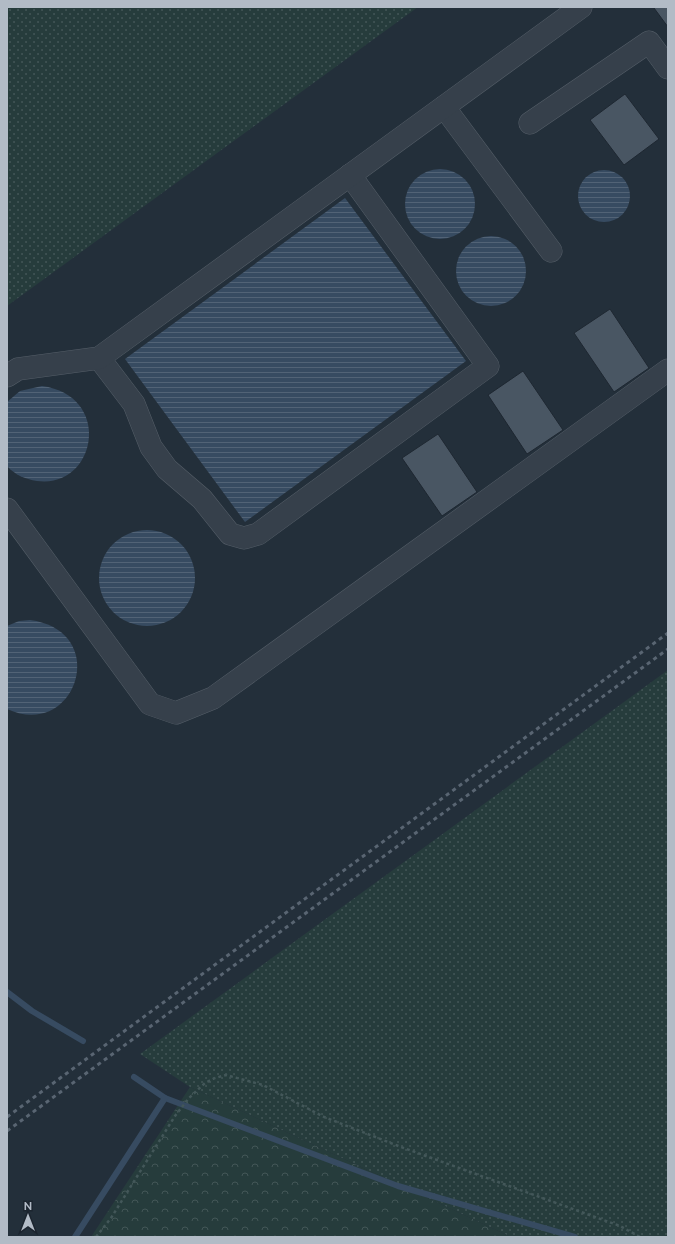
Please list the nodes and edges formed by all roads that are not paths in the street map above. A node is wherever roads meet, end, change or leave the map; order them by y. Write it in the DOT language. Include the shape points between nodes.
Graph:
graph roads {
  1 [pos="581,7"];
  2 [pos="668,68"];
  3 [pos="444,107"];
  4 [pos="530,123"];
  5 [pos="350,175"];
  6 [pos="551,251"];
  7 [pos="99,358"];
  8 [pos="668,370"];
  9 [pos="7,376"];
  10 [pos="7,509"];
  1 -- 3 [label="lane"];
  2 -- 4 [label="lane" via="649,42"];
  3 -- 5 [label="lane"];
  3 -- 6 [label="lane"];
  5 -- 7 [label="lane"];
  5 -- 7 [label="lane" via="488,366 265,530 244,538 230,534 202,499 167,469 151,447 134,404"];
  7 -- 9 [label="lane" via="18,369"];
  8 -- 10 [label="lane" via="213,698 176,713 150,704"];
}
